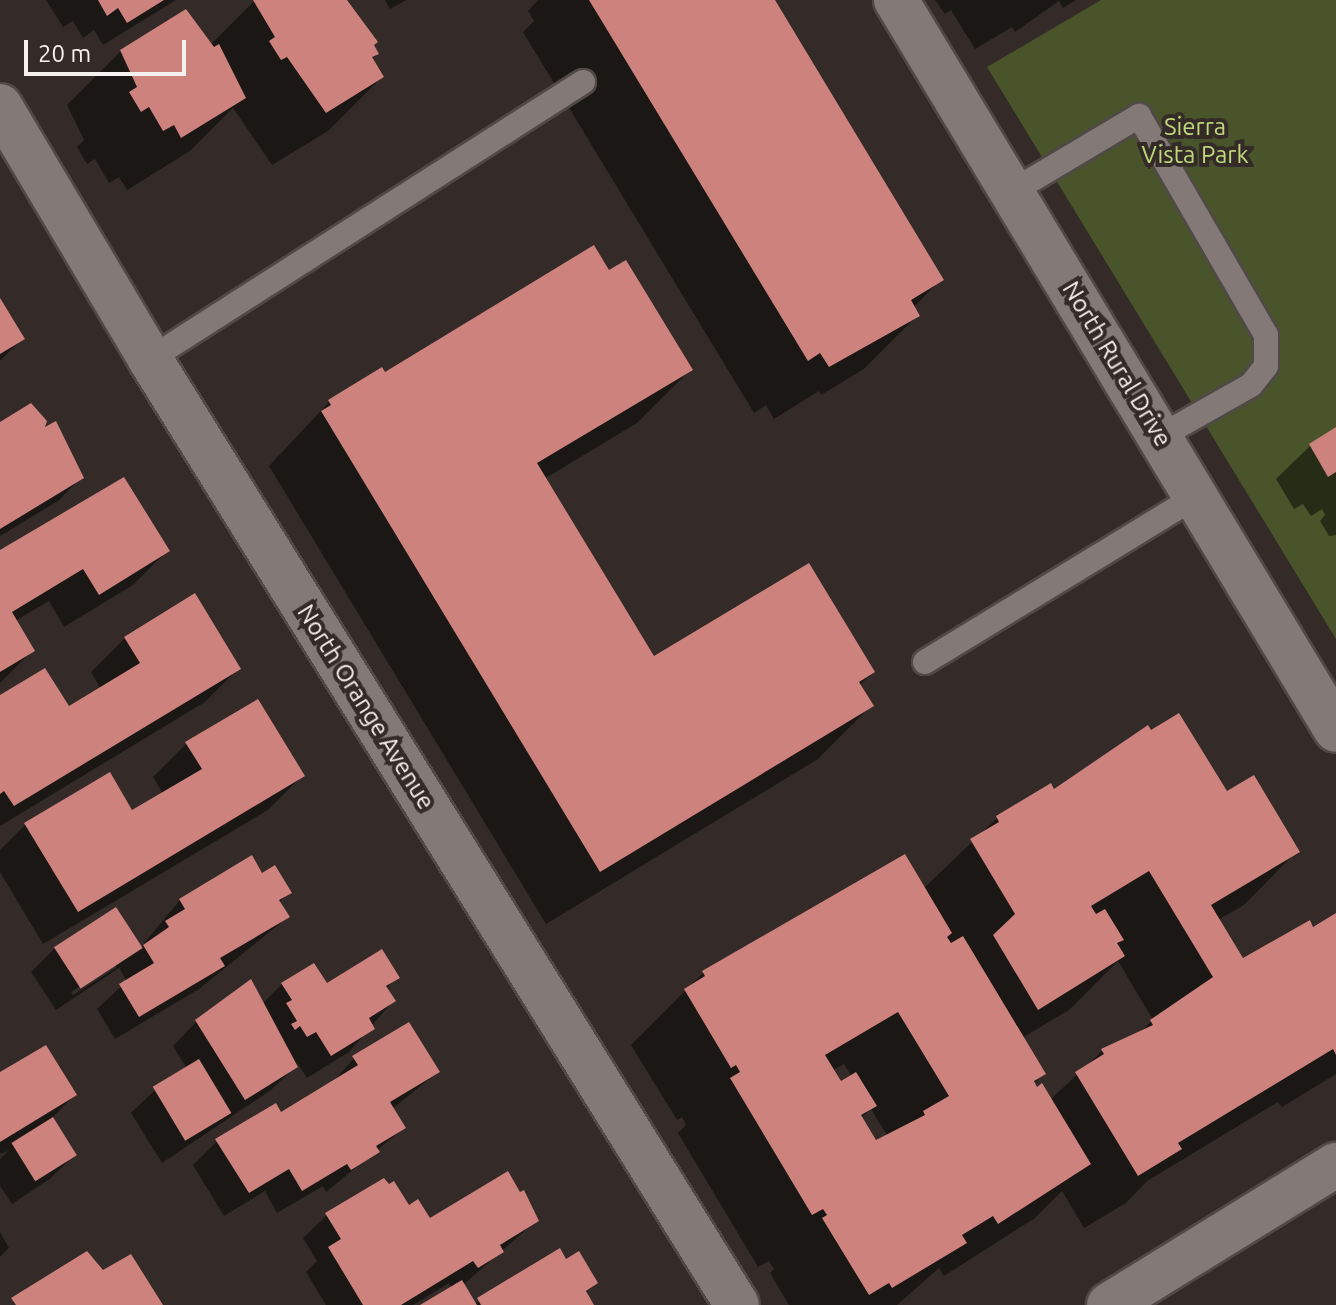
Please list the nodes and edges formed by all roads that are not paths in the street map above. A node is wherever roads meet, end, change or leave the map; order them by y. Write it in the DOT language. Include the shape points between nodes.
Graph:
graph roads {
  1 [pos="896,0"];
  2 [pos="583,82"];
  3 [pos="0,106"];
  4 [pos="1013,191"];
  5 [pos="150,359"];
  6 [pos="1161,436"];
  7 [pos="1195,497"];
  8 [pos="925,662"];
  9 [pos="1336,730"];
  10 [pos="1336,1165"];
  11 [pos="737,1305"];
  12 [pos="1109,1305"];
  1 -- 4 [label="street, North Rural Drive"];
  2 -- 5 [label="lane"];
  3 -- 5 [label="street, North Orange Avenue"];
  4 -- 6 [label="street, North Rural Drive"];
  4 -- 6 [label="lane" via="1139,116 1266,335 1266,366 1251,385"];
  5 -- 11 [label="street, North Orange Avenue"];
  6 -- 7 [label="street, North Rural Drive"];
  7 -- 8 [label="lane"];
  7 -- 9 [label="street, North Rural Drive"];
  10 -- 12 [label="street"];
}
